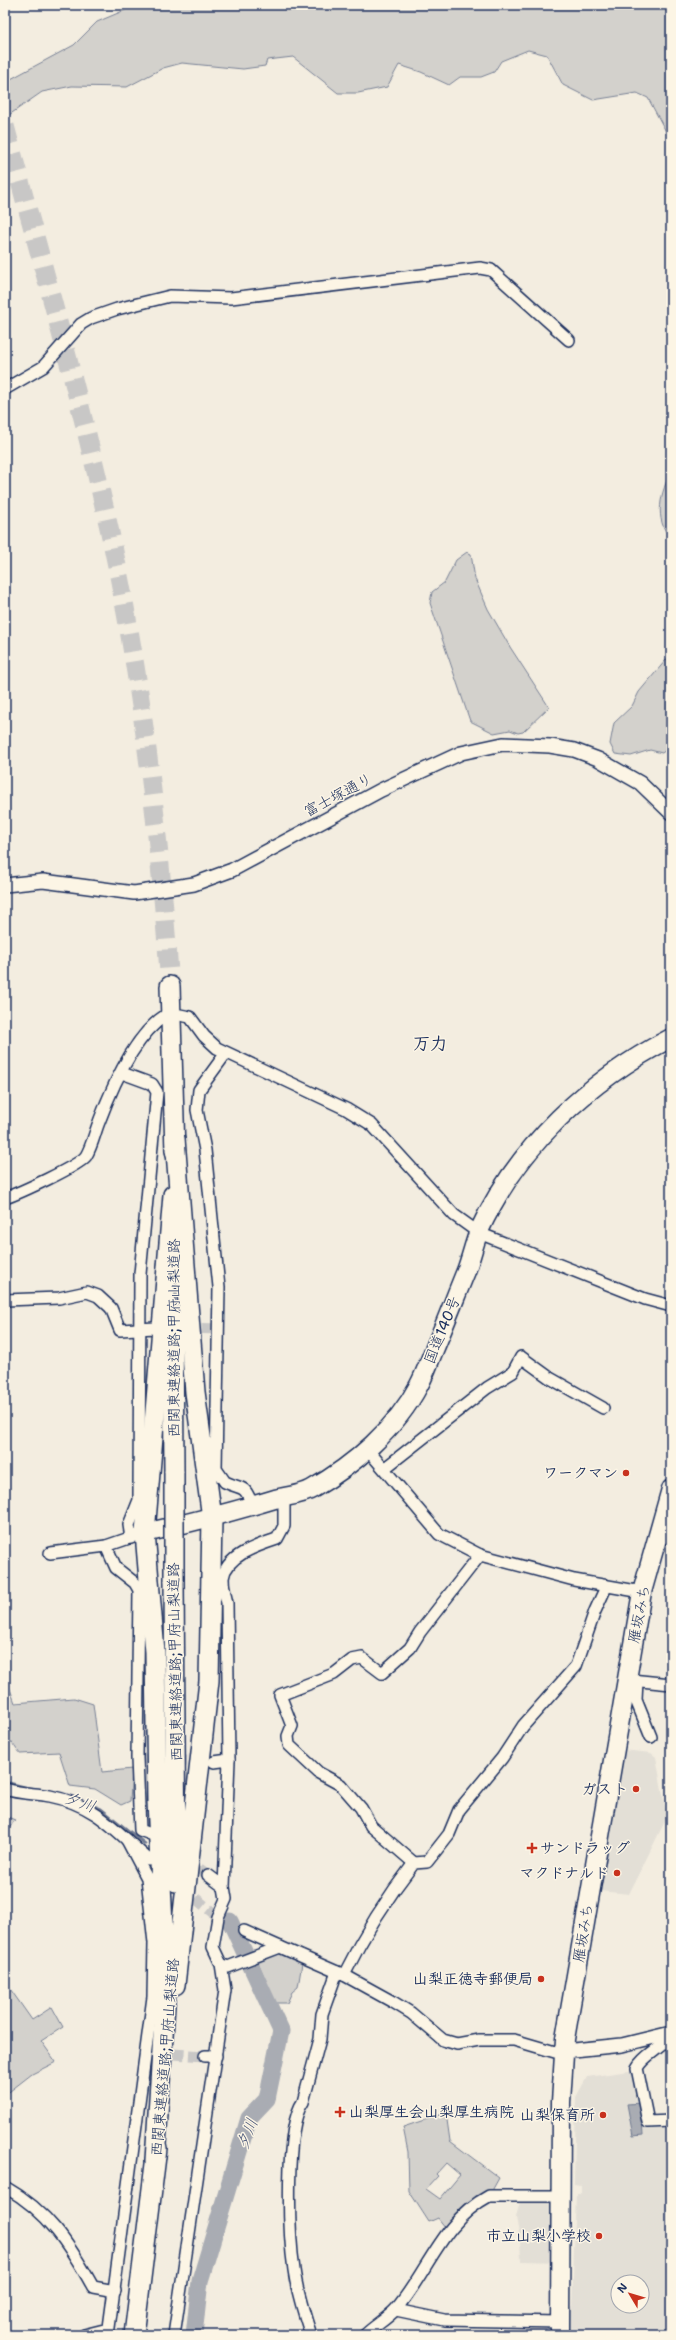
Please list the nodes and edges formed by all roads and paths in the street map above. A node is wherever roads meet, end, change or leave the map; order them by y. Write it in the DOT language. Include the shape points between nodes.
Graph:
graph roads {
  1 [pos="569,340"];
  2 [pos="5,389"];
  3 [pos="671,813"];
  4 [pos="5,885"];
  5 [pos="170,986"];
  6 [pos="166,1015"];
  7 [pos="180,1015"];
  8 [pos="671,1038"];
  9 [pos="226,1053"];
  10 [pos="122,1072"];
  11 [pos="175,1139"];
  12 [pos="173,1195"];
  13 [pos="5,1198"];
  14 [pos="479,1233"];
  15 [pos="5,1300"];
  16 [pos="671,1306"];
  17 [pos="139,1328"];
  18 [pos="155,1328"];
  19 [pos="603,1408"];
  20 [pos="367,1450"];
  21 [pos="385,1468"];
  22 [pos="671,1490"];
  23 [pos="284,1497"];
  24 [pos="253,1506"];
  25 [pos="212,1518"];
  26 [pos="671,1531"];
  27 [pos="138,1535"];
  28 [pos="106,1546"];
  29 [pos="655,1546"];
  30 [pos="50,1553"];
  31 [pos="480,1555"];
  32 [pos="606,1587"];
  33 [pos="642,1592"];
  34 [pos="632,1680"];
  35 [pos="671,1684"];
  36 [pos="651,1737"];
  37 [pos="229,1760"];
  38 [pos="214,1762"];
  39 [pos="5,1789"];
  40 [pos="153,1835"];
  41 [pos="127,1840"];
  42 [pos="148,1860"];
  43 [pos="414,1862"];
  44 [pos="208,1875"];
  45 [pos="224,1887"];
  46 [pos="244,1931"];
  47 [pos="280,1947"];
  48 [pos="221,1964"];
  49 [pos="341,1974"];
  50 [pos="173,2000"];
  51 [pos="671,2034"];
  52 [pos="564,2052"];
  53 [pos="205,2056"];
  54 [pos="216,2056"];
  55 [pos="671,2121"];
  56 [pos="155,2160"];
  57 [pos="5,2187"];
  58 [pos="560,2196"];
  59 [pos="115,2291"];
  60 [pos="396,2310"];
  61 [pos="559,2328"];
  62 [pos="109,2333"];
  63 [pos="84,2335"];
  64 [pos="134,2335"];
  65 [pos="174,2335"];
  66 [pos="311,2335"];
  67 [pos="365,2335"];
  1 -- 2 [label="street" via="491,270 473,269 231,298 170,296 117,309 81,324 43,367"];
  3 -- 4 [label="street, 富士塚通り" via="640,783 598,759 574,750 550,746 503,744 454,756 381,790 232,870 194,884 134,893 43,881"];
  5 -- 11 [label="highway, 西関東連絡道路;甲府山梨道路"];
  6 -- 10 [label="street" via="152,1024 138,1042"];
  7 -- 9 [label="street" via="190,1017 204,1036"];
  8 -- 14 [label="highway, 国道140号" via="626,1063 598,1083 552,1126 527,1154 505,1185"];
  9 -- 14 [label="street" via="346,1109 372,1125 454,1215"];
  9 -- 24 [label="street" via="199,1090 197,1110 205,1150 219,1287 216,1468 225,1482 247,1490"];
  10 -- 13 [label="street" via="109,1094 85,1157 26,1190"];
  10 -- 17 [label="street" via="152,1084 157,1092 140,1274"];
  11 -- 12 [label="highway, 西関東連絡道路;甲府山梨道路"];
  11 -- 25 [label="highway" via="195,1392"];
  12 -- 27 [label="highway"];
  12 -- 50 [label="highway, 西関東連絡道路;甲府山梨道路, bridge" via="177,1777"];
  14 -- 16 [label="street" via="645,1300"];
  14 -- 20 [label="highway, 国道140号" via="419,1386 397,1418"];
  15 -- 17 [label="street" via="59,1298 87,1292 98,1296 111,1308 120,1330"];
  17 -- 18 [label="street"];
  17 -- 27 [label="street" via="139,1500 129,1525"];
  19 -- 21 [label="street" via="550,1378 521,1357 512,1372 486,1388"];
  20 -- 21 [label="street"];
  20 -- 23 [label="highway, 国道140号" via="310,1490"];
  21 -- 31 [label="street" via="439,1534"];
  22 -- 29 [label="highway, 雁坂みち"];
  23 -- 24 [label="highway, 国道140号"];
  23 -- 37 [label="street" via="284,1526 277,1539 231,1561 223,1578 227,1603"];
  24 -- 25 [label="highway, 国道140号"];
  25 -- 27 [label="highway, 国道140号"];
  25 -- 50 [label="highway" via="209,1681"];
  26 -- 29 [label="street"];
  27 -- 28 [label="street"];
  27 -- 56 [label="highway" via="156,1652 157,1801 166,1990"];
  28 -- 30 [label="street"];
  28 -- 40 [label="street" via="116,1568 136,1583 139,1590 140,1830"];
  29 -- 33 [label="highway, 雁坂みち"];
  31 -- 32 [label="street"];
  31 -- 43 [label="street" via="410,1648 382,1673 362,1658 352,1660 334,1674 280,1695 292,1726 288,1736 289,1745 319,1773 341,1785 361,1808 371,1826"];
  32 -- 33 [label="street"];
  32 -- 43 [label="street" via="576,1666 523,1726 502,1758 460,1810 449,1834 427,1862"];
  33 -- 34 [label="highway, 雁坂みち"];
  34 -- 35 [label="street"];
  34 -- 36 [label="street" via="636,1700"];
  34 -- 52 [label="highway, 雁坂みち"];
  37 -- 38 [label="street"];
  37 -- 45 [label="street"];
  39 -- 41 [label="street" via="50,1796 84,1806 103,1817"];
  41 -- 42 [label="street"];
  41 -- 59 [label="street" via="147,1878 154,1943 153,1997 149,2052"];
  43 -- 49 [label="street" via="371,1922"];
  44 -- 45 [label="street"];
  45 -- 48 [label="street" via="226,1899 218,1917 214,1947"];
  46 -- 47 [label="street"];
  47 -- 48 [label="street" via="228,1967"];
  47 -- 49 [label="street"];
  48 -- 54 [label="street" via="226,1990"];
  49 -- 52 [label="street" via="411,2013 443,2040 457,2044 479,2040 514,2040 555,2052"];
  49 -- 66 [label="street" via="322,2014 320,2039 303,2102 297,2110 293,2128 291,2208 294,2270"];
  50 -- 56 [label="highway, 西関東連絡道路;甲府山梨道路"];
  51 -- 52 [label="street" via="622,2045"];
  51 -- 55 [label="street" via="666,2043 641,2060 637,2068 648,2122"];
  52 -- 58 [label="highway, 雁坂みち"];
  53 -- 54 [label="street"];
  54 -- 65 [label="street"];
  56 -- 64 [label="highway, 西関東連絡道路;甲府山梨道路"];
  57 -- 59 [label="street" via="42,2213 61,2234 93,2287"];
  58 -- 60 [label="street" via="489,2196 480,2201 462,2216 438,2246"];
  58 -- 61 [label="highway, 雁坂みち"];
  59 -- 62 [label="street"];
  60 -- 61 [label="street" via="444,2320"];
  60 -- 67 [label="street"];
  62 -- 63 [label="street"];
}
